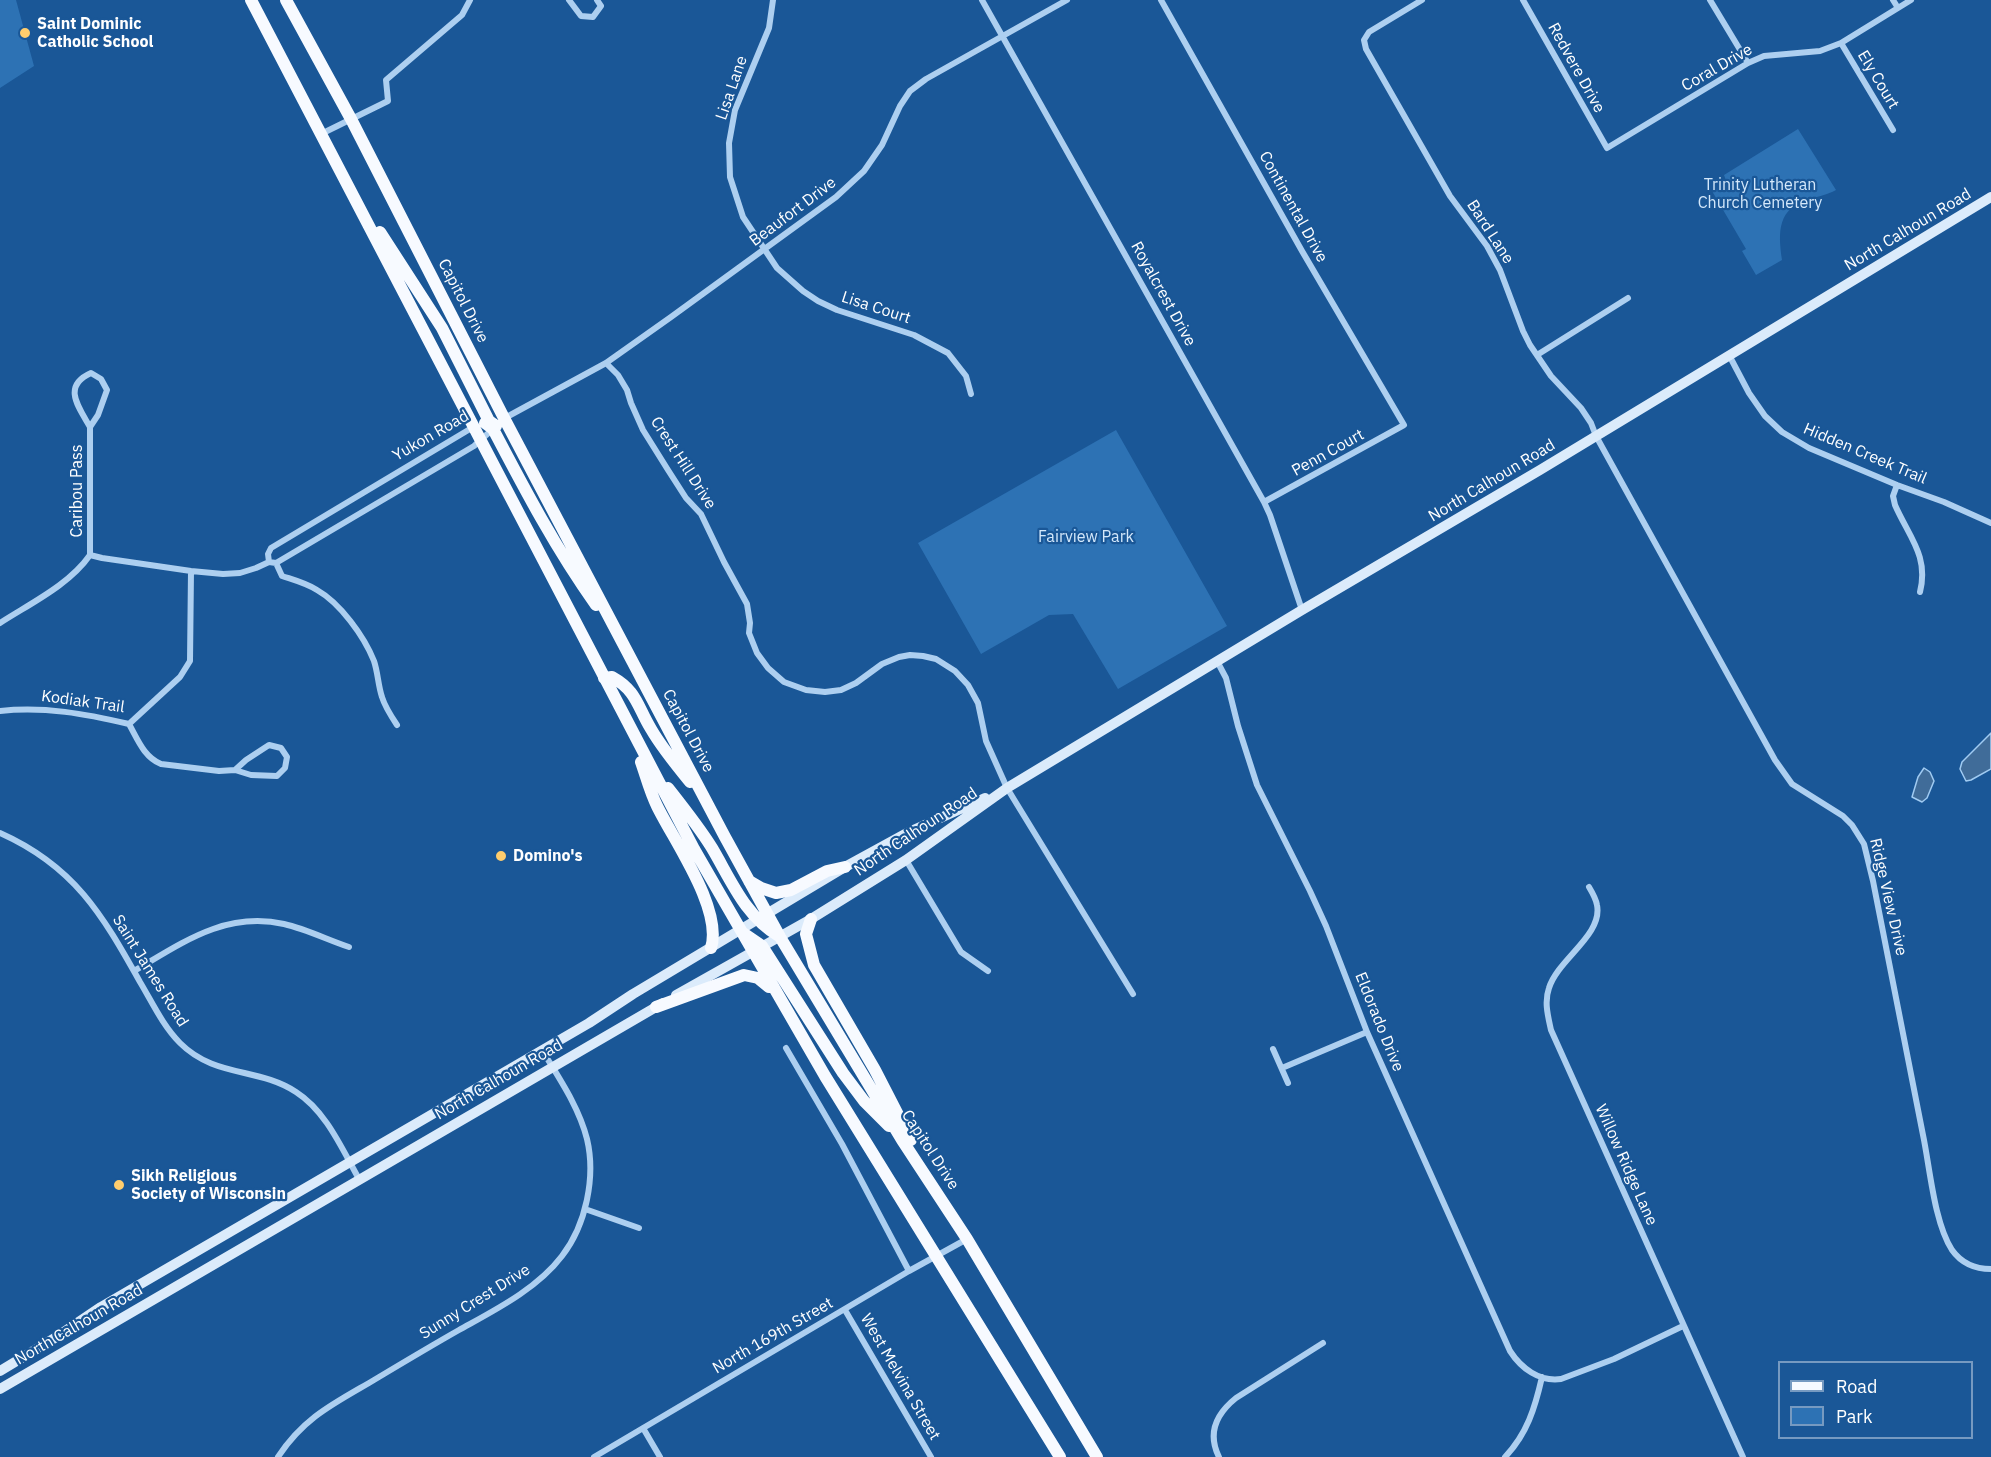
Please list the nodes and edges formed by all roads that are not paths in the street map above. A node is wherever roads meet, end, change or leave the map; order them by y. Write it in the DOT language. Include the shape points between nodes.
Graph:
graph roads {
  1 [pos="251,0"];
  2 [pos="286,0"];
  3 [pos="470,0"];
  4 [pos="569,0"];
  5 [pos="597,0"];
  6 [pos="773,0"];
  7 [pos="982,0"];
  8 [pos="1066,0"];
  9 [pos="1161,0"];
  10 [pos="1422,0"];
  11 [pos="1523,0"];
  12 [pos="1710,0"];
  13 [pos="1893,0"];
  14 [pos="1911,0"];
  15 [pos="1898,8"];
  16 [pos="1002,36"];
  17 [pos="1841,43"];
  18 [pos="1748,63"];
  19 [pos="351,119"];
  20 [pos="1893,130"];
  21 [pos="321,134"];
  22 [pos="1607,148"];
  23 [pos="348,184"];
  24 [pos="1991,197"];
  25 [pos="765,249"];
  26 [pos="1628,298"];
  27 [pos="1537,355"];
  28 [pos="1729,355"];
  29 [pos="606,363"];
  30 [pos="971,394"];
  31 [pos="490,424"];
  32 [pos="1404,425"];
  33 [pos="90,427"];
  34 [pos="1596,436"];
  35 [pos="480,442"];
  36 [pos="1897,485"];
  37 [pos="1264,502"];
  38 [pos="1991,522"];
  39 [pos="90,555"];
  40 [pos="272,562"];
  41 [pos="191,572"];
  42 [pos="1920,592"];
  43 [pos="1302,610"];
  44 [pos="0,622"];
  45 [pos="1217,661"];
  46 [pos="604,678"];
  47 [pos="0,711"];
  48 [pos="129,724"];
  49 [pos="627,724"];
  50 [pos="397,725"];
  51 [pos="645,755"];
  52 [pos="235,770"];
  53 [pos="1007,788"];
  54 [pos="706,801"];
  55 [pos="0,833"];
  56 [pos="906,860"];
  57 [pos="845,867"];
  58 [pos="749,881"];
  59 [pos="1590,887"];
  60 [pos="762,917"];
  61 [pos="811,919"];
  62 [pos="740,931"];
  63 [pos="780,937"];
  64 [pos="349,947"];
  65 [pos="711,948"];
  66 [pos="757,949"];
  67 [pos="134,971"];
  68 [pos="988,971"];
  69 [pos="1133,994"];
  70 [pos="777,996"];
  71 [pos="656,1007"];
  72 [pos="1366,1032"];
  73 [pos="786,1048"];
  74 [pos="1273,1049"];
  75 [pos="543,1050"];
  76 [pos="552,1066"];
  77 [pos="1282,1068"];
  78 [pos="1288,1083"];
  79 [pos="902,1140"];
  80 [pos="350,1163"];
  81 [pos="359,1179"];
  82 [pos="941,1197"];
  83 [pos="585,1209"];
  84 [pos="639,1228"];
  85 [pos="967,1239"];
  86 [pos="937,1257"];
  87 [pos="1991,1269"];
  88 [pos="909,1271"];
  89 [pos="845,1310"];
  90 [pos="1683,1326"];
  91 [pos="1323,1343"];
  92 [pos="0,1371"];
  93 [pos="1542,1377"];
  94 [pos="0,1389"];
  95 [pos="643,1428"];
  96 [pos="278,1457"];
  97 [pos="594,1457"];
  98 [pos="660,1457"];
  99 [pos="931,1457"];
  100 [pos="1060,1457"];
  101 [pos="1097,1457"];
  102 [pos="1219,1457"];
  103 [pos="1505,1457"];
  104 [pos="1743,1457"];
  1 -- 21 [label="main road, Capitol Drive"];
  2 -- 19 [label="main road, Capitol Drive"];
  3 -- 19 [label="street" via="462,15 386,80 388,101"];
  4 -- 5 [label="street" via="581,16 593,17 601,6"];
  6 -- 25 [label="street, Lisa Lane" via="769,28 740,97 729,143 730,177 743,217"];
  7 -- 16 [label="street, Royalcrest Drive"];
  8 -- 16 [label="street, Beaufort Drive"];
  9 -- 32 [label="street, Continental Drive"];
  10 -- 27 [label="street, Bard Lane" via="1369,32 1364,40 1366,49 1450,196 1487,246"];
  11 -- 22 [label="street, Redvere Drive"];
  12 -- 18 [label="street"];
  13 -- 15 [label="street"];
  14 -- 15 [label="street, Coral Drive"];
  15 -- 17 [label="street, Coral Drive"];
  16 -- 25 [label="street, Beaufort Drive" via="910,91 864,171 836,197"];
  16 -- 37 [label="street, Royalcrest Drive"];
  17 -- 18 [label="street, Coral Drive" via="1820,51 1764,56"];
  17 -- 20 [label="street, Ely Court"];
  18 -- 22 [label="street, Coral Drive"];
  19 -- 21 [label="street"];
  19 -- 31 [label="main road, Capitol Drive"];
  21 -- 23 [label="main road, Capitol Drive"];
  23 -- 31 [label="main road, Capitol Drive"];
  23 -- 31 [label="main road" via="442,328"];
  24 -- 28 [label="main road, North Calhoun Road"];
  25 -- 29 [label="street, Beaufort Drive"];
  25 -- 30 [label="street, Lisa Court" via="777,268 818,301 915,335 948,353 966,376"];
  26 -- 27 [label="street"];
  27 -- 34 [label="street, Bard Lane" via="1581,408"];
  28 -- 34 [label="main road, North Calhoun Road"];
  28 -- 36 [label="street, Hidden Creek Trail" via="1754,401 1782,432 1809,448"];
  29 -- 31 [label="street, Beaufort Drive"];
  29 -- 53 [label="street, Crest Hill Drive" via="627,390 643,430 668,470 701,514 747,604 749,633 768,668 784,682 825,692 842,690 899,657 936,659 956,671 978,703 986,741"];
  31 -- 35 [label="main road, Capitol Drive"];
  31 -- 40 [label="street, Yukon Road" via="271,548 268,554"];
  31 -- 54 [label="main road, Capitol Drive" via="573,573 624,645"];
  32 -- 37 [label="street, Penn Court"];
  33 -- 33 [label="street, Caribou Pass" via="107,390 101,379 91,374 79,379 74,394"];
  33 -- 39 [label="street, Caribou Pass"];
  34 -- 43 [label="main road, North Calhoun Road"];
  34 -- 87 [label="street, Ridge View Drive" via="1774,760 1792,784 1843,816 1864,844 1940,1218 1951,1248 1962,1260"];
  35 -- 40 [label="street, Yukon Road"];
  35 -- 46 [label="main road, Capitol Drive"];
  36 -- 38 [label="street, Hidden Creek Trail"];
  36 -- 42 [label="street" via="1895,505 1922,562"];
  37 -- 43 [label="street, Royalcrest Drive"];
  39 -- 41 [label="street, Yukon Road"];
  39 -- 44 [label="street" via="54,589"];
  40 -- 41 [label="street, Yukon Road" via="240,573"];
  40 -- 50 [label="street" via="282,576 328,597 350,622 373,659 382,696"];
  41 -- 48 [label="street, Kodiak Trail" via="190,661 180,677"];
  43 -- 45 [label="main road, North Calhoun Road"];
  45 -- 53 [label="main road, North Calhoun Road"];
  45 -- 72 [label="street, Eldorado Drive" via="1226,678 1257,785 1318,908"];
  46 -- 49 [label="main road, Capitol Drive"];
  46 -- 54 [label="main road" via="612,677 626,685 668,755"];
  47 -- 48 [label="street, Kodiak Trail" via="58,710"];
  48 -- 52 [label="street" via="153,761"];
  49 -- 51 [label="main road, Capitol Drive"];
  49 -- 65 [label="main road" via="657,805 706,898 712,927"];
  51 -- 60 [label="main road" via="711,847 732,884"];
  51 -- 62 [label="main road, Capitol Drive"];
  52 -- 52 [label="street" via="277,776 285,768 287,757 281,748 269,745"];
  53 -- 56 [label="main road, North Calhoun Road"];
  53 -- 57 [label="main road, North Calhoun Road" via="909,832"];
  53 -- 69 [label="street, Crest Hill Drive"];
  54 -- 58 [label="main road, Capitol Drive"];
  55 -- 67 [label="street, Saint James Road" via="36,851 78,886"];
  56 -- 61 [label="main road, North Calhoun Road"];
  56 -- 68 [label="street" via="961,952"];
  57 -- 58 [label="main road" via="776,893"];
  57 -- 60 [label="main road, North Calhoun Road"];
  58 -- 60 [label="main road, Capitol Drive"];
  59 -- 90 [label="street, Willow Ridge Lane" via="1597,905 1593,929 1556,972 1549,987 1547,1011 1558,1047"];
  60 -- 62 [label="main road, North Calhoun Road"];
  60 -- 63 [label="main road"];
  61 -- 63 [label="main road, North Calhoun Road"];
  61 -- 82 [label="main road" via="806,934 814,965 875,1070"];
  62 -- 65 [label="main road, North Calhoun Road"];
  62 -- 66 [label="main road"];
  63 -- 66 [label="main road, North Calhoun Road"];
  63 -- 79 [label="main road, Capitol Drive"];
  64 -- 67 [label="street" via="285,924 244,921 202,932"];
  65 -- 75 [label="main road, North Calhoun Road"];
  66 -- 70 [label="main road"];
  66 -- 71 [label="main road, North Calhoun Road"];
  66 -- 79 [label="main road" via="864,1101"];
  67 -- 80 [label="street, Saint James Road" via="169,1030 189,1051 213,1065 263,1078 296,1092 329,1127"];
  70 -- 71 [label="main road" via="758,978 744,975"];
  70 -- 86 [label="main road"];
  71 -- 76 [label="main road, North Calhoun Road"];
  72 -- 77 [label="street"];
  72 -- 93 [label="street, Eldorado Drive" via="1504,1341 1517,1362"];
  73 -- 88 [label="street"];
  74 -- 77 [label="street"];
  75 -- 76 [label="street, Sunny Crest Drive"];
  75 -- 80 [label="main road, North Calhoun Road"];
  76 -- 81 [label="main road, North Calhoun Road"];
  76 -- 83 [label="street, Sunny Crest Drive" via="572,1100 587,1139 590,1155"];
  77 -- 78 [label="street"];
  79 -- 82 [label="main road, Capitol Drive"];
  80 -- 81 [label="street, Saint James Road"];
  80 -- 92 [label="main road, North Calhoun Road" via="111,1301"];
  81 -- 94 [label="main road, North Calhoun Road"];
  82 -- 85 [label="main road, Capitol Drive"];
  83 -- 84 [label="street"];
  83 -- 96 [label="street, Sunny Crest Drive" via="563,1256 528,1288 318,1414 304,1424"];
  85 -- 86 [label="street, North 169th Street"];
  85 -- 101 [label="main road, Capitol Drive"];
  86 -- 88 [label="street, North 169th Street"];
  86 -- 100 [label="main road"];
  88 -- 89 [label="street, North 169th Street"];
  89 -- 95 [label="street, North 169th Street"];
  89 -- 99 [label="street, West Melvina Street"];
  90 -- 93 [label="street" via="1579,1373 1552,1380"];
  90 -- 104 [label="street, Willow Ridge Lane"];
  91 -- 102 [label="street" via="1224,1408 1215,1425"];
  93 -- 103 [label="street" via="1530,1421"];
  95 -- 97 [label="street, North 169th Street"];
  95 -- 98 [label="street"];
}
